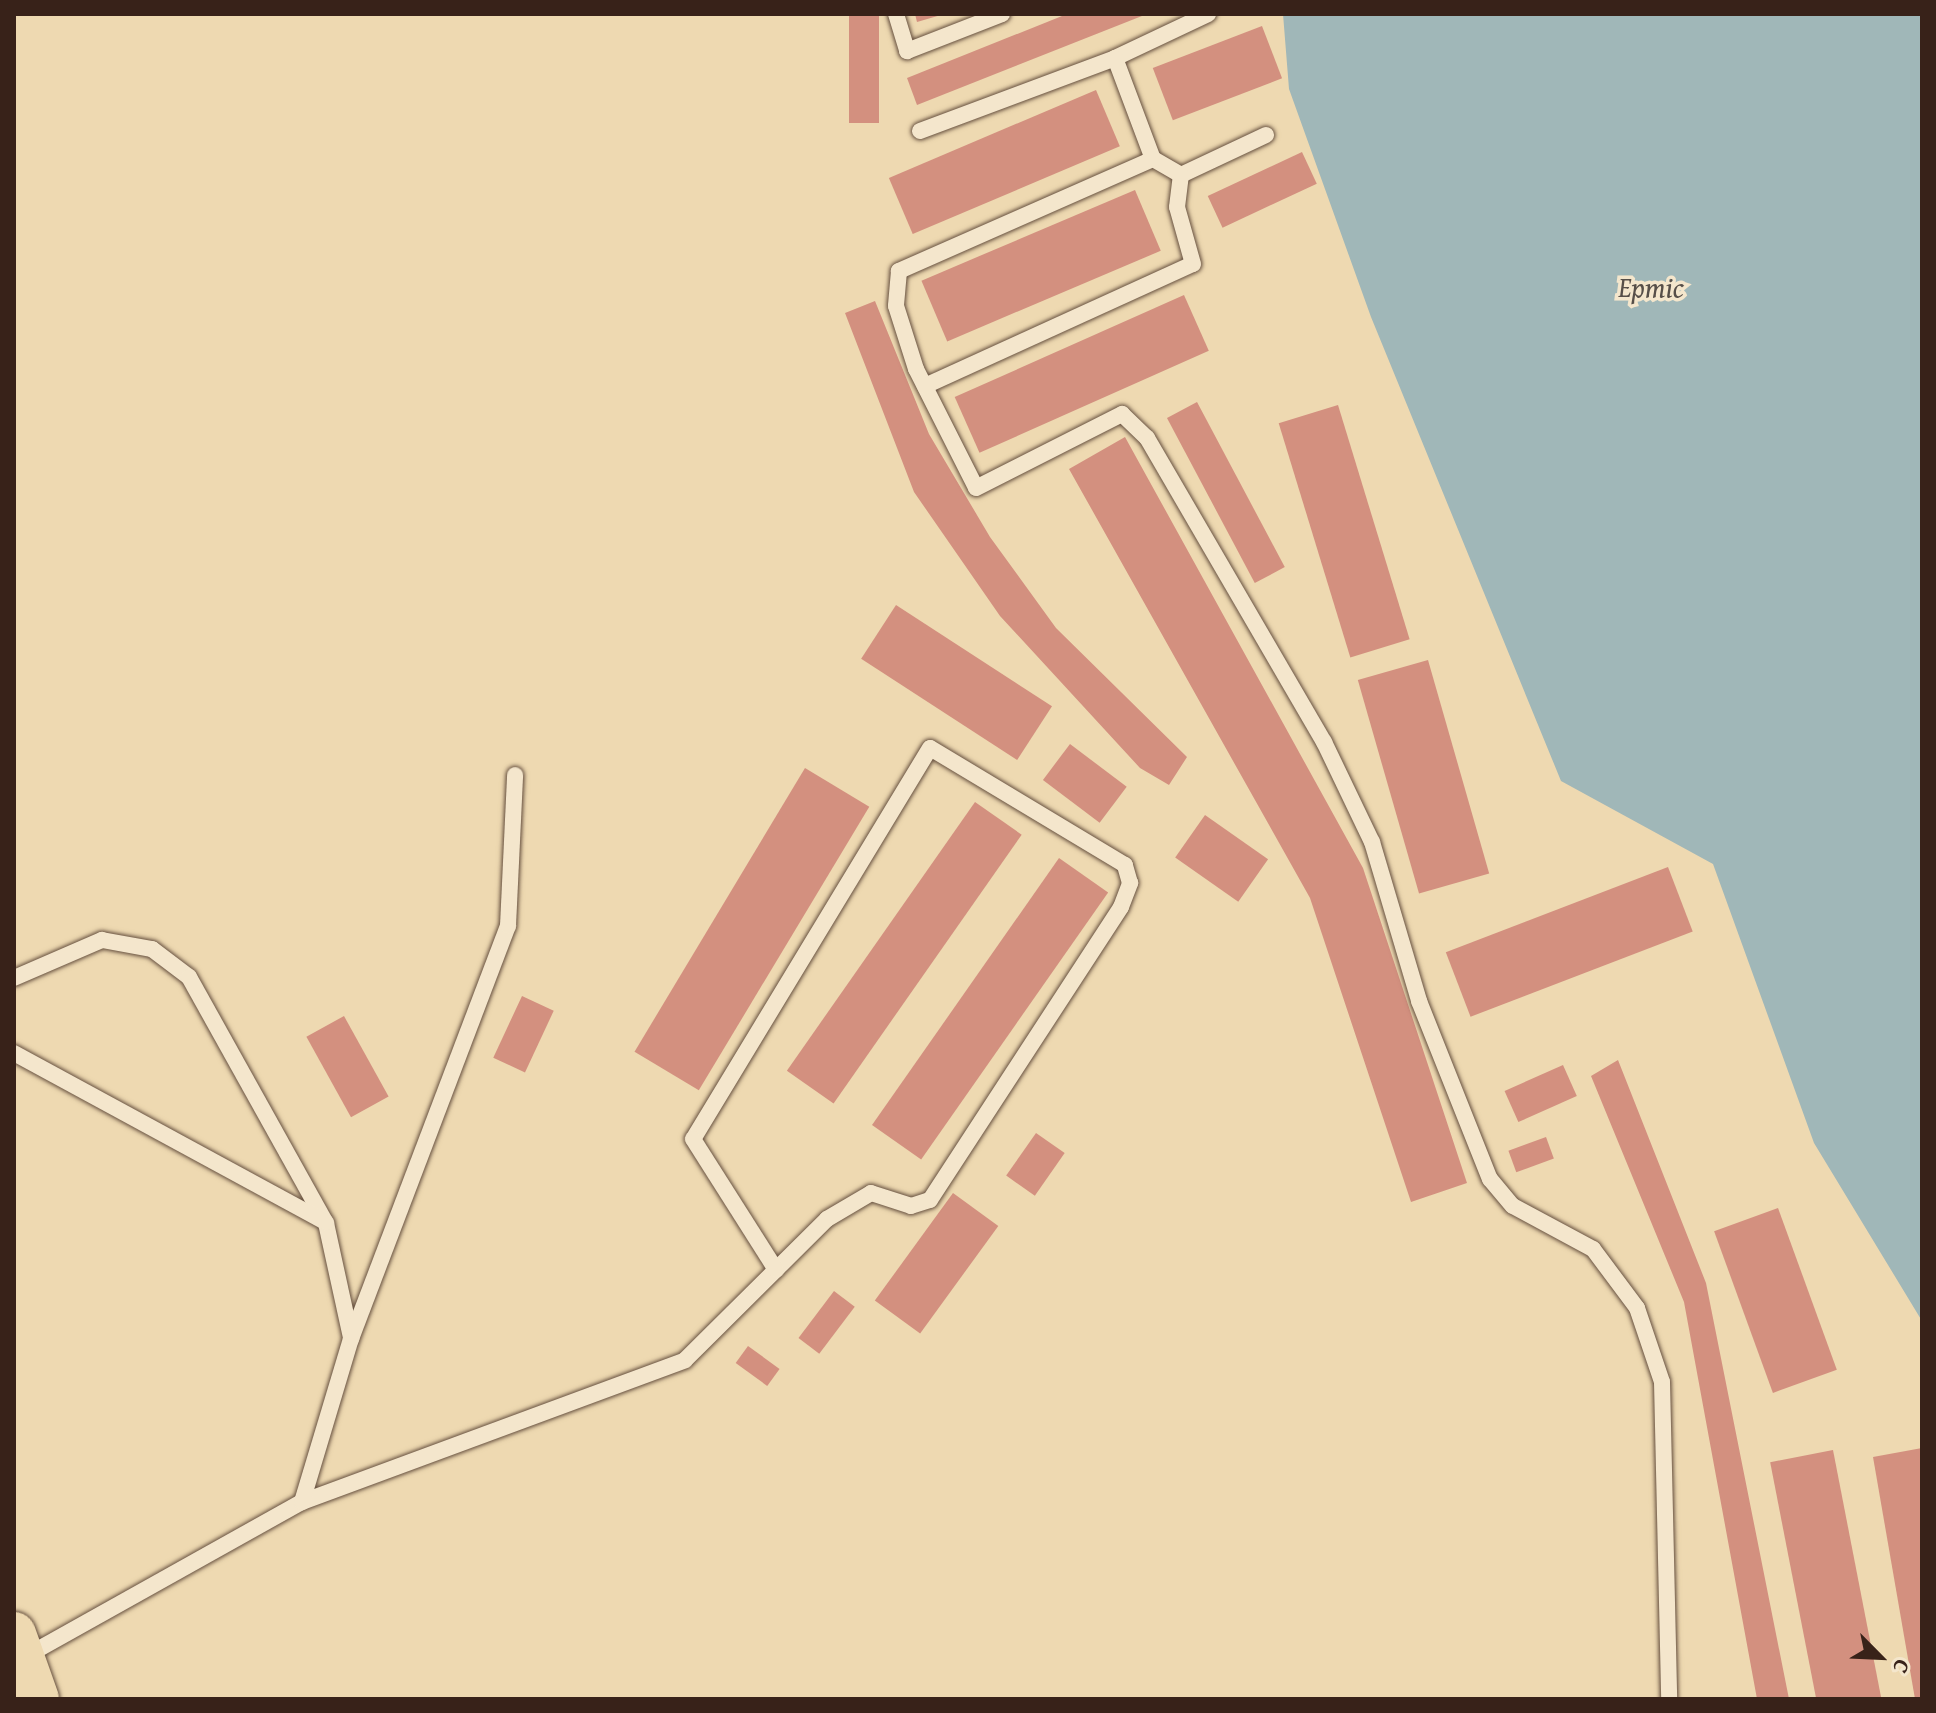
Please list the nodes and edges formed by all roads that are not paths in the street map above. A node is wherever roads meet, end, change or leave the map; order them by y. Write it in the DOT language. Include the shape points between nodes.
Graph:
graph roads {
  1 [pos="896,14"];
  2 [pos="1002,14"];
  3 [pos="1208,14"];
  4 [pos="1115,58"];
  5 [pos="920,131"];
  6 [pos="1266,135"];
  7 [pos="1153,159"];
  8 [pos="1181,175"];
  9 [pos="925,386"];
  10 [pos="515,775"];
  11 [pos="14,978"];
  12 [pos="14,1053"];
  13 [pos="326,1223"];
  14 [pos="776,1270"];
  15 [pos="351,1339"];
  16 [pos="302,1502"];
  17 [pos="20,1645"];
  18 [pos="37,1699"];
  19 [pos="1669,1699"];
  1 -- 2 [label="lane" via="907,51"];
  3 -- 4 [label="lane"];
  4 -- 5 [label="lane"];
  4 -- 7 [label="lane"];
  6 -- 8 [label="lane"];
  7 -- 8 [label="lane"];
  7 -- 9 [label="lane" via="899,271 896,306"];
  8 -- 9 [label="lane" via="1177,207 1193,264"];
  9 -- 19 [label="lane" via="976,488 1122,414 1147,438 1180,486 1238,601 1324,742 1372,842 1419,1001 1490,1179 1513,1206 1593,1249 1637,1308 1662,1382"];
  10 -- 15 [label="lane" via="508,926"];
  11 -- 13 [label="lane" via="102,940 152,949 189,977"];
  12 -- 13 [label="lane"];
  13 -- 15 [label="lane"];
  14 -- 14 [label="lane" via="827,1219 871,1193 911,1206 930,1200 1121,907 1130,883 1125,865 930,748 693,1139"];
  14 -- 16 [label="lane" via="685,1360"];
  15 -- 16 [label="lane"];
  16 -- 17 [label="lane"];
  17 -- 18 [label="highway"];
}
